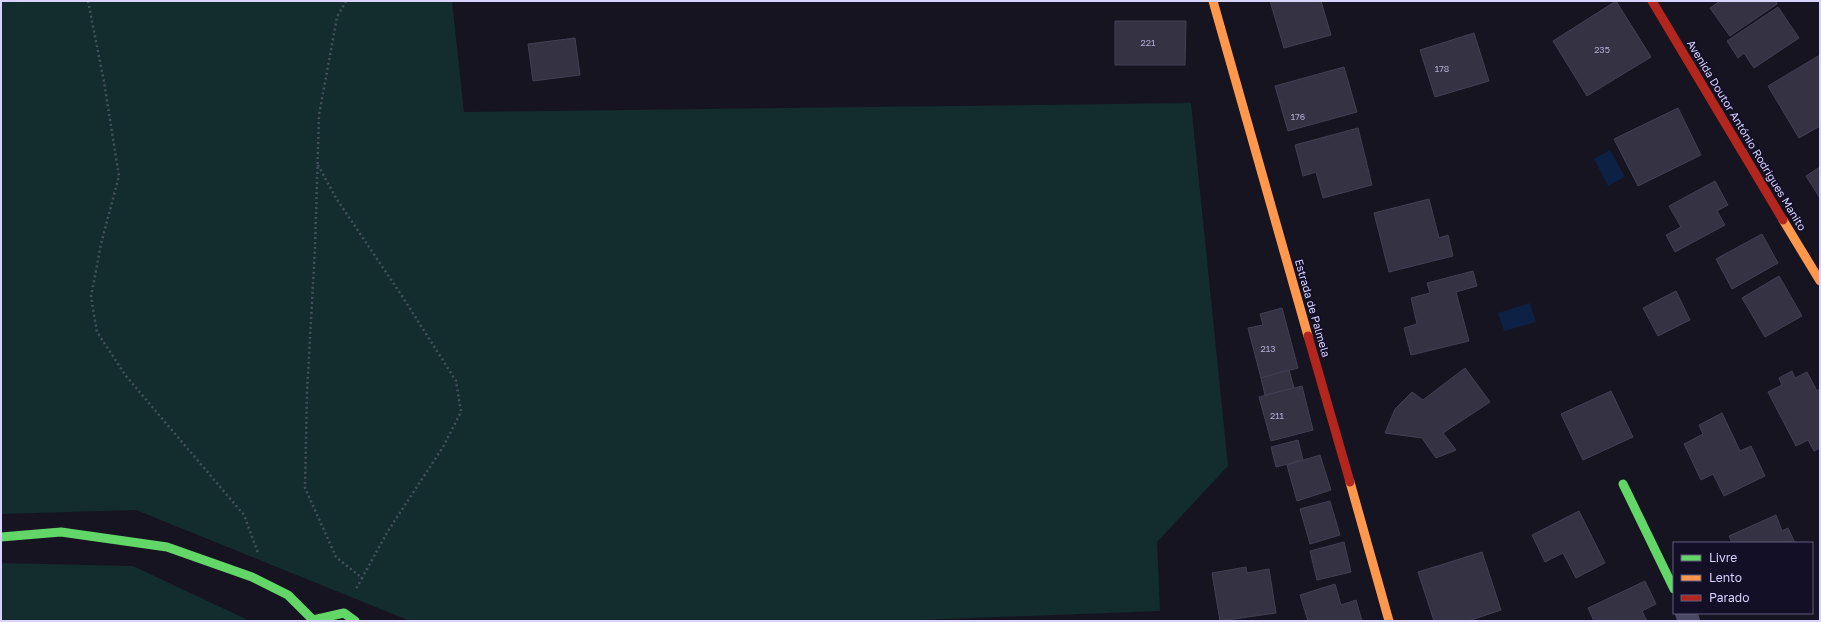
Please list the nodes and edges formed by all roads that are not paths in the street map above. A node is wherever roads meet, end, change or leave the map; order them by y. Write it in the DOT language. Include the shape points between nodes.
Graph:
graph roads {
  1 [pos="1213,1"];
  2 [pos="1652,1"];
  3 [pos="1820,281"];
  4 [pos="1623,484"];
  5 [pos="1,537"];
  6 [pos="1673,587"];
  7 [pos="355,621"];
  8 [pos="1389,621"];
  1 -- 8 [label="street, Estrada de Palmela"];
  2 -- 3 [label="street, Avenida Doutor António Rodrigues Manito"];
  4 -- 6 [label="street"];
  5 -- 7 [label="street" via="61,532 167,547 252,577 288,595 313,620 344,613"];
}
